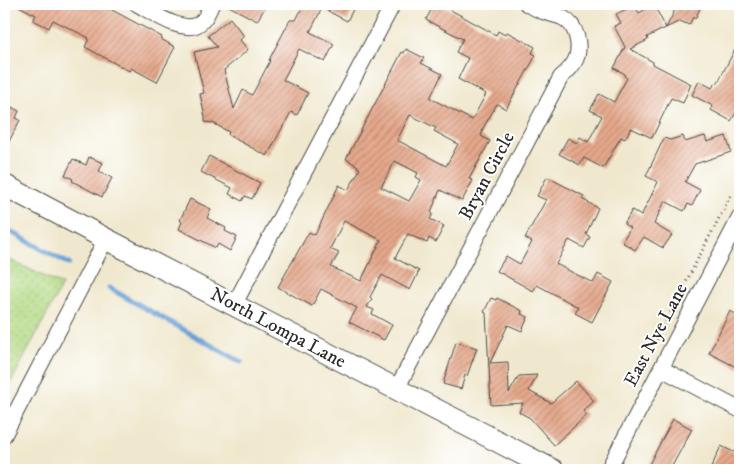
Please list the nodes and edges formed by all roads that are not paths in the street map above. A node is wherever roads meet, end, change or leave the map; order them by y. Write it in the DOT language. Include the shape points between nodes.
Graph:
graph roads {
  1 [pos="137,4"];
  2 [pos="212,4"];
  3 [pos="393,4"];
  4 [pos="527,4"];
  5 [pos="4,184"];
  6 [pos="740,218"];
  7 [pos="106,239"];
  8 [pos="234,305"];
  9 [pos="662,369"];
  10 [pos="396,390"];
  11 [pos="740,410"];
  12 [pos="4,436"];
  13 [pos="553,470"];
  14 [pos="608,470"];
  1 -- 2 [label="street" via="186,28 203,21"];
  3 -- 8 [label="street"];
  4 -- 10 [label="street, Bryan Circle" via="569,22 576,31 576,58 562,77"];
  5 -- 7 [label="street, North Lompa Lane"];
  6 -- 9 [label="street, East Nye Lane"];
  7 -- 8 [label="street, North Lompa Lane"];
  7 -- 12 [label="street"];
  8 -- 10 [label="street, North Lompa Lane"];
  9 -- 11 [label="street"];
  9 -- 14 [label="street, East Nye Lane"];
  10 -- 13 [label="street, North Lompa Lane"];
}
